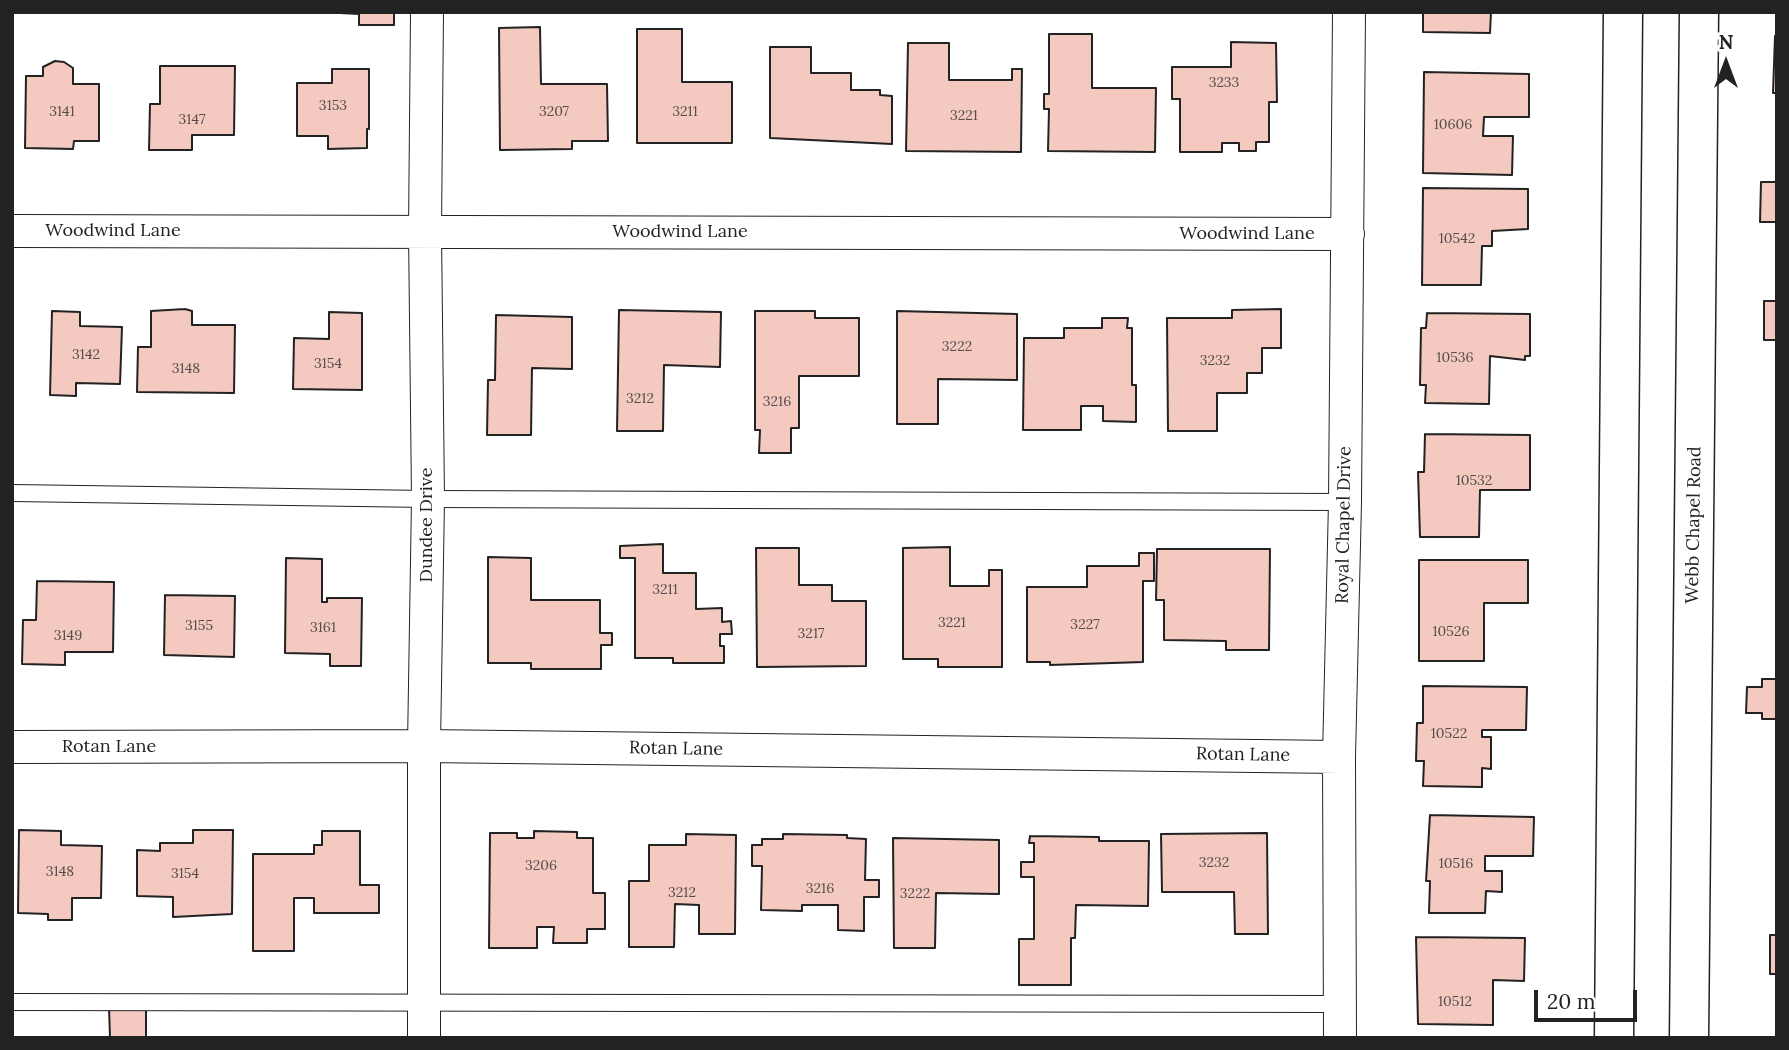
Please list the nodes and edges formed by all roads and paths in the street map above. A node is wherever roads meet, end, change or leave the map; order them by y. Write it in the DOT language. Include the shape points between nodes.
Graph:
graph roads {
  1 [pos="427,12"];
  2 [pos="1349,12"];
  3 [pos="1623,12"];
  4 [pos="1699,12"];
  5 [pos="12,231"];
  6 [pos="425,231"];
  7 [pos="1348,234"];
  8 [pos="12,493"];
  9 [pos="428,499"];
  10 [pos="1345,502"];
  11 [pos="424,746"];
  12 [pos="12,747"];
  13 [pos="1339,757"];
  14 [pos="12,1002"];
  15 [pos="425,1002"];
  16 [pos="1340,1003"];
  17 [pos="424,1038"];
  18 [pos="1340,1038"];
  19 [pos="1614,1038"];
  20 [pos="1689,1038"];
  1 -- 6 [label="street, Dundee Drive"];
  2 -- 7 [label="street, Royal Chapel Drive"];
  3 -- 19 [label="main road"];
  4 -- 20 [label="main road, Webb Chapel Road"];
  5 -- 6 [label="street, Woodwind Lane"];
  6 -- 7 [label="street, Woodwind Lane"];
  6 -- 9 [label="street, Dundee Drive"];
  7 -- 10 [label="street, Royal Chapel Drive"];
  8 -- 9 [label="lane"];
  9 -- 10 [label="lane"];
  9 -- 11 [label="street, Dundee Drive"];
  10 -- 13 [label="street, Royal Chapel Drive"];
  11 -- 12 [label="street, Rotan Lane"];
  11 -- 13 [label="street, Rotan Lane"];
  11 -- 15 [label="street, Dundee Drive"];
  13 -- 16 [label="street, Royal Chapel Drive"];
  14 -- 15 [label="lane"];
  15 -- 16 [label="lane"];
  15 -- 17 [label="street, Dundee Drive"];
  16 -- 18 [label="street, Royal Chapel Drive"];
}
